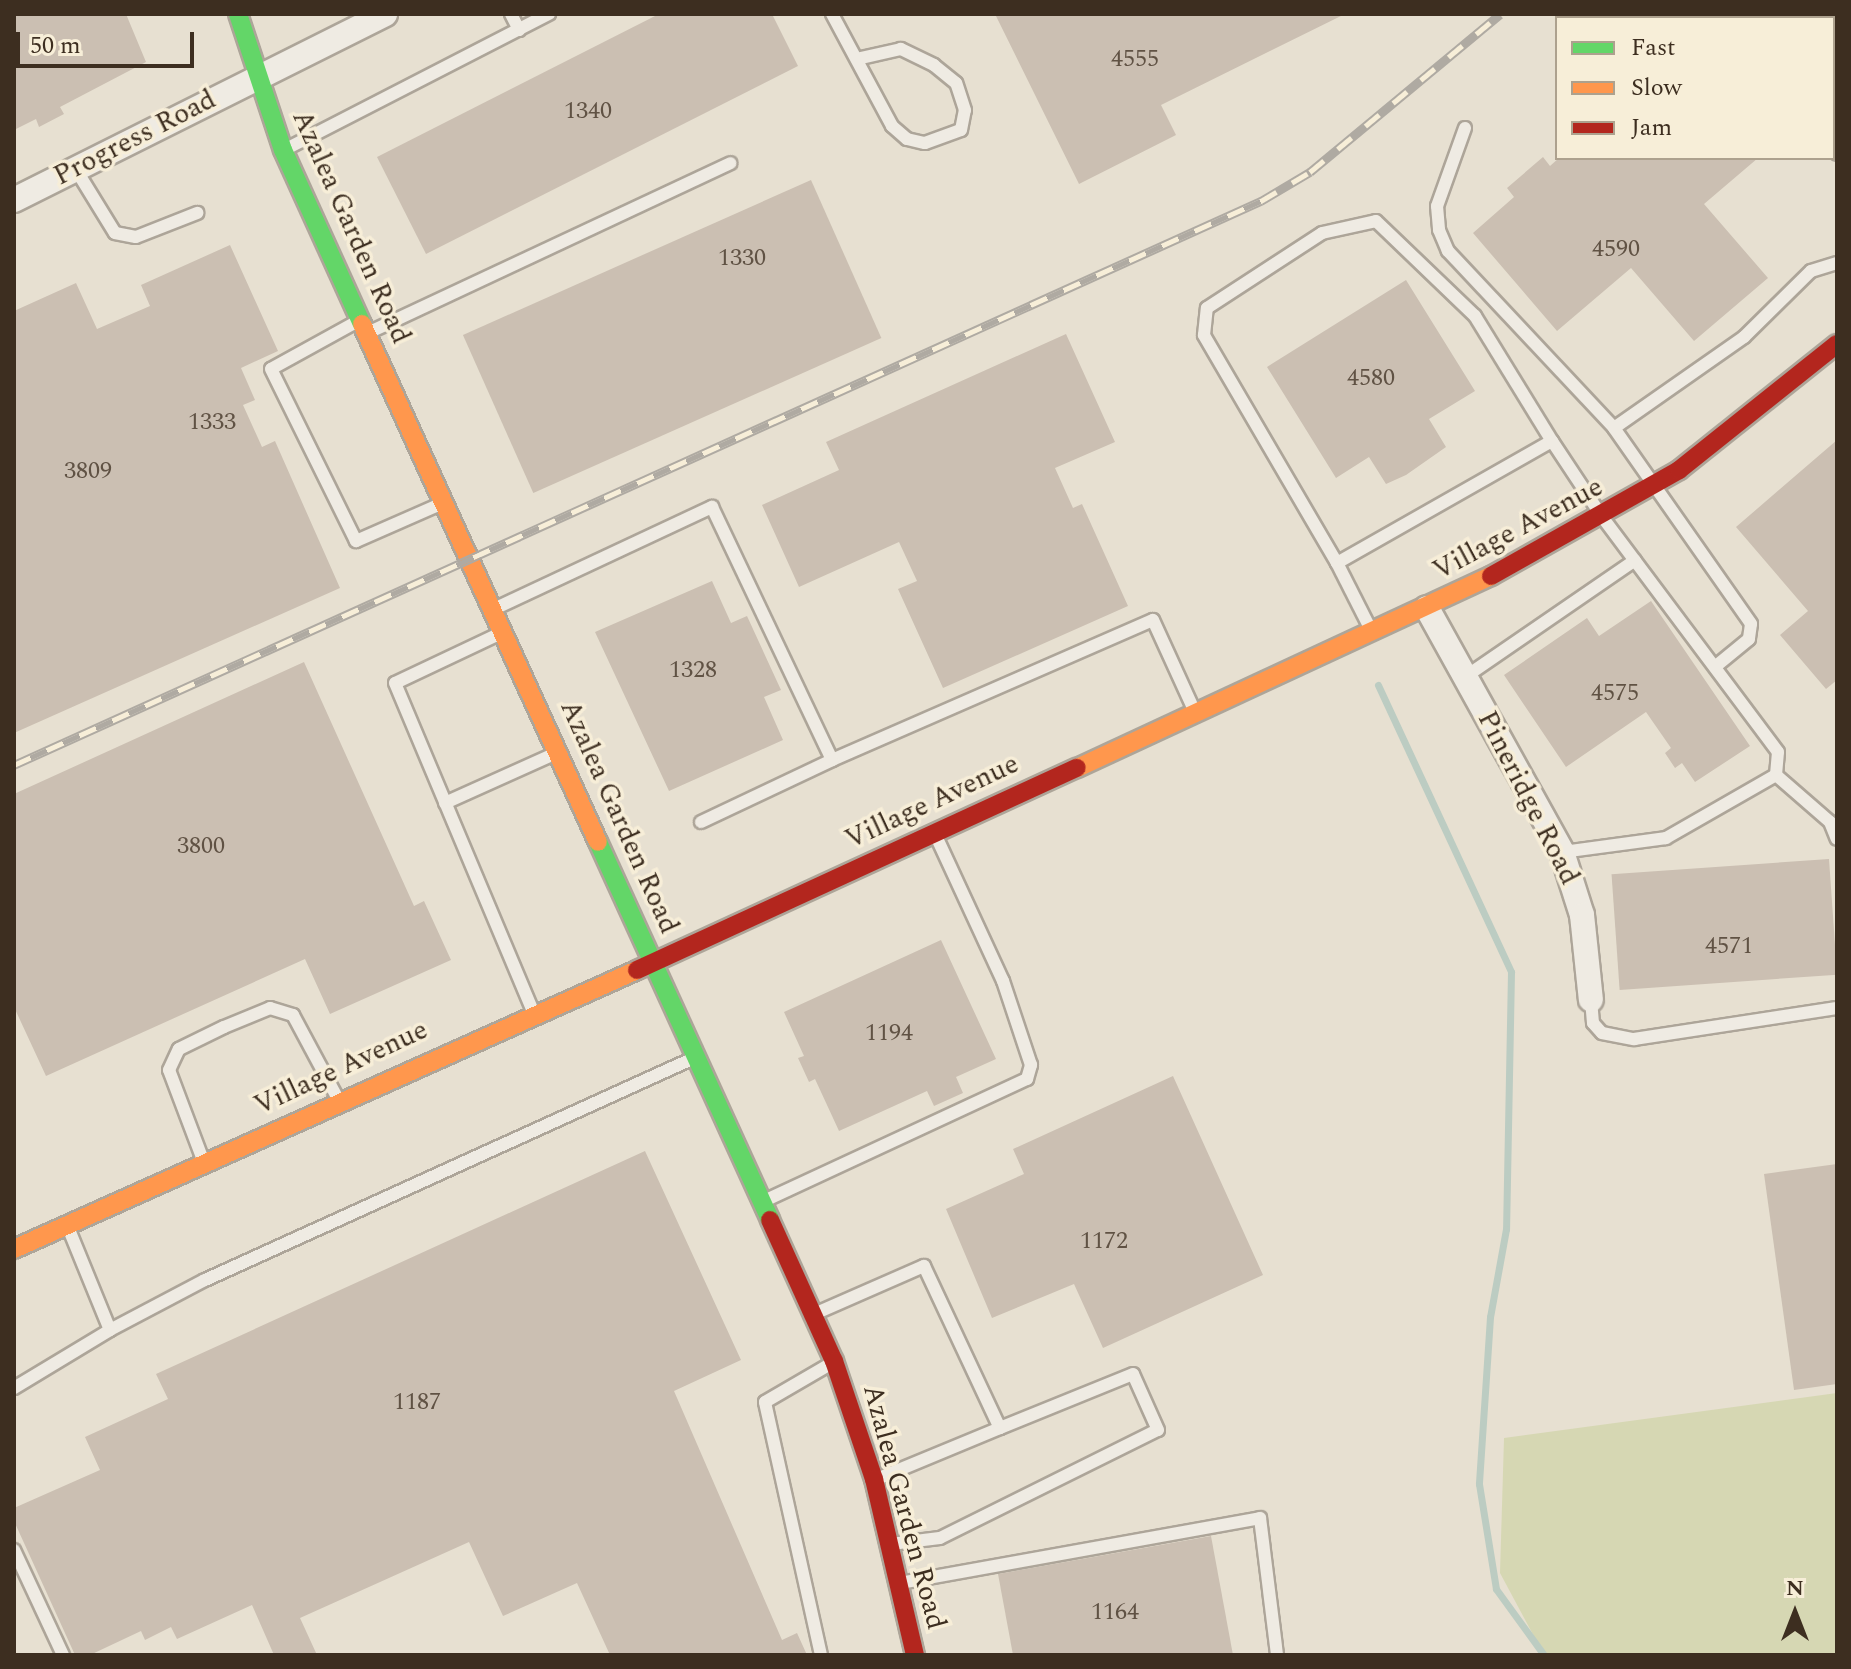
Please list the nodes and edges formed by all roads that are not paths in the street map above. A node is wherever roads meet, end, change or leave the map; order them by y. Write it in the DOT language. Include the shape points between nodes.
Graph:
graph roads {
  1 [pos="238,14"];
  2 [pos="385,14"];
  3 [pos="511,14"];
  4 [pos="549,14"];
  5 [pos="832,14"];
  6 [pos="519,30"];
  7 [pos="857,59"];
  8 [pos="256,77"];
  9 [pos="1465,128"];
  10 [pos="283,150"];
  11 [pos="730,163"];
  12 [pos="75,168"];
  13 [pos="14,200"];
  14 [pos="197,213"];
  15 [pos="1837,263"];
  16 [pos="364,327"];
  17 [pos="1837,344"];
  18 [pos="1614,428"];
  19 [pos="1552,441"];
  20 [pos="1655,484"];
  21 [pos="445,502"];
  22 [pos="1603,518"];
  23 [pos="1635,560"];
  24 [pos="1337,563"];
  25 [pos="1427,608"];
  26 [pos="493,609"];
  27 [pos="504,631"];
  28 [pos="1372,633"];
  29 [pos="1716,666"];
  30 [pos="1465,677"];
  31 [pos="1196,712"];
  32 [pos="559,752"];
  33 [pos="832,760"];
  34 [pos="1776,775"];
  35 [pos="445,803"];
  36 [pos="701,822"];
  37 [pos="934,831"];
  38 [pos="1837,839"];
  39 [pos="1562,852"];
  40 [pos="654,962"];
  41 [pos="1591,1000"];
  42 [pos="1837,1008"];
  43 [pos="534,1013"];
  44 [pos="697,1057"];
  45 [pos="339,1100"];
  46 [pos="204,1161"];
  47 [pos="764,1201"];
  48 [pos="67,1224"];
  49 [pos="14,1249"];
  50 [pos="814,1314"];
  51 [pos="110,1330"];
  52 [pos="834,1361"];
  53 [pos="14,1388"];
  54 [pos="1000,1428"];
  55 [pos="874,1479"];
  56 [pos="891,1544"];
  57 [pos="14,1550"];
  58 [pos="900,1583"];
  59 [pos="63,1655"];
  60 [pos="821,1655"];
  61 [pos="915,1655"];
  62 [pos="1277,1655"];
  1 -- 8 [label="street, Azalea Garden Road"];
  2 -- 8 [label="street, Progress Road"];
  3 -- 6 [label="lane"];
  4 -- 6 [label="lane"];
  5 -- 7 [label="lane"];
  6 -- 10 [label="lane"];
  7 -- 7 [label="lane" via="892,126 907,139 944,141 961,130 965,110 956,83 934,65 901,49"];
  8 -- 10 [label="street, Azalea Garden Road"];
  8 -- 12 [label="street, Progress Road"];
  9 -- 18 [label="lane" via="1437,206 1448,251"];
  10 -- 16 [label="street, Azalea Garden Road"];
  11 -- 16 [label="lane"];
  12 -- 13 [label="street, Progress Road"];
  12 -- 14 [label="lane" via="115,233 136,237"];
  15 -- 18 [label="lane" via="1811,271 1744,337"];
  16 -- 21 [label="street, Azalea Garden Road"];
  16 -- 21 [label="lane" via="271,369 356,541"];
  17 -- 20 [label="street, Village Avenue" via="1749,419"];
  18 -- 20 [label="lane"];
  19 -- 22 [label="lane"];
  19 -- 24 [label="lane"];
  19 -- 24 [label="lane" via="1475,316 1376,221 1322,233 1207,308 1204,335"];
  20 -- 22 [label="street, Village Avenue"];
  20 -- 29 [label="lane" via="1751,624 1749,639"];
  21 -- 26 [label="street, Azalea Garden Road"];
  22 -- 23 [label="lane"];
  22 -- 25 [label="street, Village Avenue"];
  23 -- 29 [label="lane"];
  23 -- 30 [label="lane"];
  24 -- 28 [label="lane"];
  25 -- 28 [label="street, Village Avenue"];
  25 -- 30 [label="street, Pineridge Road"];
  26 -- 27 [label="street, Azalea Garden Road"];
  26 -- 33 [label="lane" via="712,507"];
  27 -- 32 [label="street, Azalea Garden Road"];
  27 -- 35 [label="lane" via="395,683"];
  28 -- 31 [label="street, Village Avenue"];
  29 -- 34 [label="lane" via="1778,752"];
  30 -- 39 [label="street, Pineridge Road"];
  31 -- 33 [label="lane" via="1153,620"];
  31 -- 37 [label="street, Village Avenue"];
  32 -- 35 [label="lane"];
  32 -- 40 [label="street, Azalea Garden Road"];
  33 -- 36 [label="lane"];
  34 -- 38 [label="lane" via="1830,822"];
  34 -- 39 [label="lane" via="1666,838"];
  35 -- 43 [label="lane"];
  37 -- 40 [label="street, Village Avenue"];
  37 -- 47 [label="lane" via="1003,981 1031,1065 1027,1079"];
  39 -- 41 [label="street, Pineridge Road" via="1582,915"];
  40 -- 43 [label="street, Village Avenue"];
  40 -- 44 [label="street, Azalea Garden Road"];
  41 -- 42 [label="lane" via="1593,1023 1602,1033 1634,1039"];
  43 -- 45 [label="street, Village Avenue"];
  44 -- 47 [label="street, Azalea Garden Road"];
  44 -- 51 [label="lane" via="205,1280"];
  45 -- 46 [label="street, Village Avenue"];
  45 -- 46 [label="lane" via="293,1015 270,1008 224,1027 179,1049 169,1070"];
  46 -- 48 [label="street, Village Avenue"];
  47 -- 50 [label="street, Azalea Garden Road"];
  48 -- 49 [label="street, Village Avenue"];
  48 -- 51 [label="lane"];
  50 -- 52 [label="street, Azalea Garden Road"];
  50 -- 54 [label="lane" via="924,1266"];
  51 -- 53 [label="lane"];
  52 -- 55 [label="street, Azalea Garden Road"];
  52 -- 60 [label="lane" via="765,1402"];
  54 -- 55 [label="lane"];
  54 -- 56 [label="lane" via="1133,1374 1158,1430 940,1538"];
  55 -- 56 [label="street, Azalea Garden Road"];
  56 -- 58 [label="street, Azalea Garden Road"];
  57 -- 59 [label="lane"];
  58 -- 61 [label="street, Azalea Garden Road"];
  58 -- 62 [label="lane" via="1260,1518"];
}
